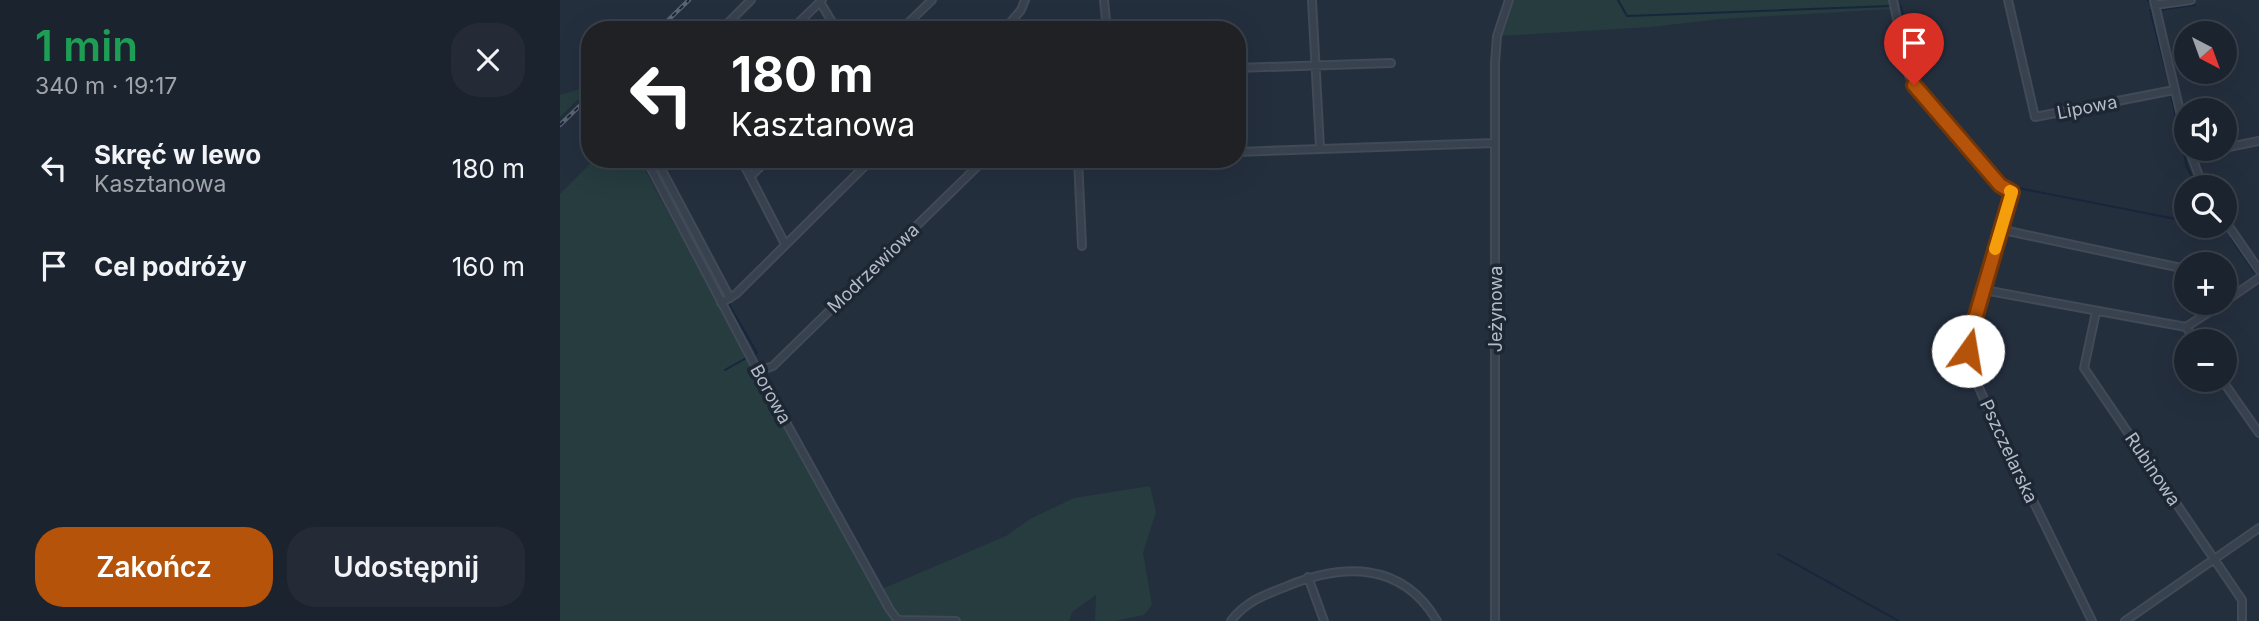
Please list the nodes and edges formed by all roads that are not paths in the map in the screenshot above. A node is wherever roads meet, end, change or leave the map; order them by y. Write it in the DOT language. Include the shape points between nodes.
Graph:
graph roads {
  1 [pos="751,0"];
  2 [pos="932,0"];
  3 [pos="1025,0"];
  4 [pos="1104,0"];
  5 [pos="1312,0"];
  6 [pos="1509,0"];
  7 [pos="1893,0"];
  8 [pos="2008,0"];
  9 [pos="2191,0"];
  10 [pos="821,1"];
  11 [pos="2155,3"];
  12 [pos="730,21"];
  13 [pos="800,21"];
  14 [pos="832,21"];
  15 [pos="910,21"];
  16 [pos="1012,21"];
  17 [pos="1106,21"];
  18 [pos="1391,63"];
  19 [pos="1315,65"];
  20 [pos="1246,68"];
  21 [pos="2174,90"];
  22 [pos="2176,98"];
  23 [pos="2259,141"];
  24 [pos="1494,143"];
  25 [pos="2237,145"];
  26 [pos="1320,148"];
  27 [pos="1246,152"];
  28 [pos="651,168"];
  29 [pos="662,168"];
  30 [pos="746,168"];
  31 [pos="759,168"];
  32 [pos="863,168"];
  33 [pos="976,168"];
  34 [pos="1078,168"];
  35 [pos="750,177"];
  36 [pos="2008,231"];
  37 [pos="2237,238"];
  38 [pos="785,244"];
  39 [pos="1082,246"];
  40 [pos="2174,266"];
  41 [pos="2259,270"];
  42 [pos="2259,278"];
  43 [pos="1984,290"];
  44 [pos="2237,293"];
  45 [pos="730,298"];
  46 [pos="721,303"];
  47 [pos="2096,312"];
  48 [pos="2204,315"];
  49 [pos="2186,327"];
  50 [pos="758,371"];
  51 [pos="2230,392"];
  52 [pos="2259,433"];
  53 [pos="2259,528"];
  54 [pos="2213,558"];
  55 [pos="1308,577"];
  56 [pos="905,620"];
  57 [pos="956,621"];
  58 [pos="1231,621"];
  59 [pos="1324,621"];
  60 [pos="1437,621"];
  61 [pos="1495,621"];
  62 [pos="2092,621"];
  63 [pos="2125,621"];
  64 [pos="2242,621"];
  1 -- 12 [label="street"];
  2 -- 15 [label="street"];
  3 -- 16 [label="street"];
  4 -- 17 [label="street"];
  5 -- 19 [label="street"];
  6 -- 24 [label="street, Jeżynowa" via="1497,36"];
  7 -- 43 [label="street, Pszczelarska" via="1914,85 2000,185 2012,192"];
  8 -- 21 [label="street, Lipowa" via="2035,117"];
  9 -- 11 [label="street"];
  10 -- 13 [label="street"];
  10 -- 14 [label="street"];
  11 -- 21 [label="street"];
  18 -- 19 [label="street"];
  19 -- 20 [label="street"];
  19 -- 26 [label="street"];
  21 -- 22 [label="street"];
  23 -- 25 [label="street"];
  24 -- 26 [label="street"];
  24 -- 61 [label="street, Jeżynowa"];
  26 -- 27 [label="street"];
  28 -- 46 [label="street, Borowa"];
  29 -- 45 [label="street"];
  30 -- 35 [label="street"];
  31 -- 35 [label="street"];
  32 -- 38 [label="street"];
  33 -- 50 [label="street, Modrzewiowa" via="773,366"];
  34 -- 39 [label="street"];
  35 -- 38 [label="street"];
  36 -- 40 [label="street"];
  37 -- 41 [label="street"];
  38 -- 45 [label="street"];
  42 -- 44 [label="street"];
  43 -- 47 [label="street"];
  43 -- 62 [label="street, Pszczelarska" via="1968,343 1975,379"];
  45 -- 46 [label="street"];
  46 -- 50 [label="street, Borowa"];
  47 -- 49 [label="street"];
  47 -- 54 [label="street, Rubinowa" via="2084,368"];
  48 -- 49 [label="street"];
  50 -- 56 [label="street, Borowa" via="883,599 897,619"];
  51 -- 52 [label="street"];
  53 -- 54 [label="street"];
  54 -- 63 [label="street"];
  54 -- 64 [label="street, Rubinowa" via="2242,600"];
  55 -- 58 [label="street" via="1256,599"];
  55 -- 59 [label="street"];
  55 -- 60 [label="street" via="1333,571 1378,574 1415,593"];
  56 -- 57 [label="street"];
}
